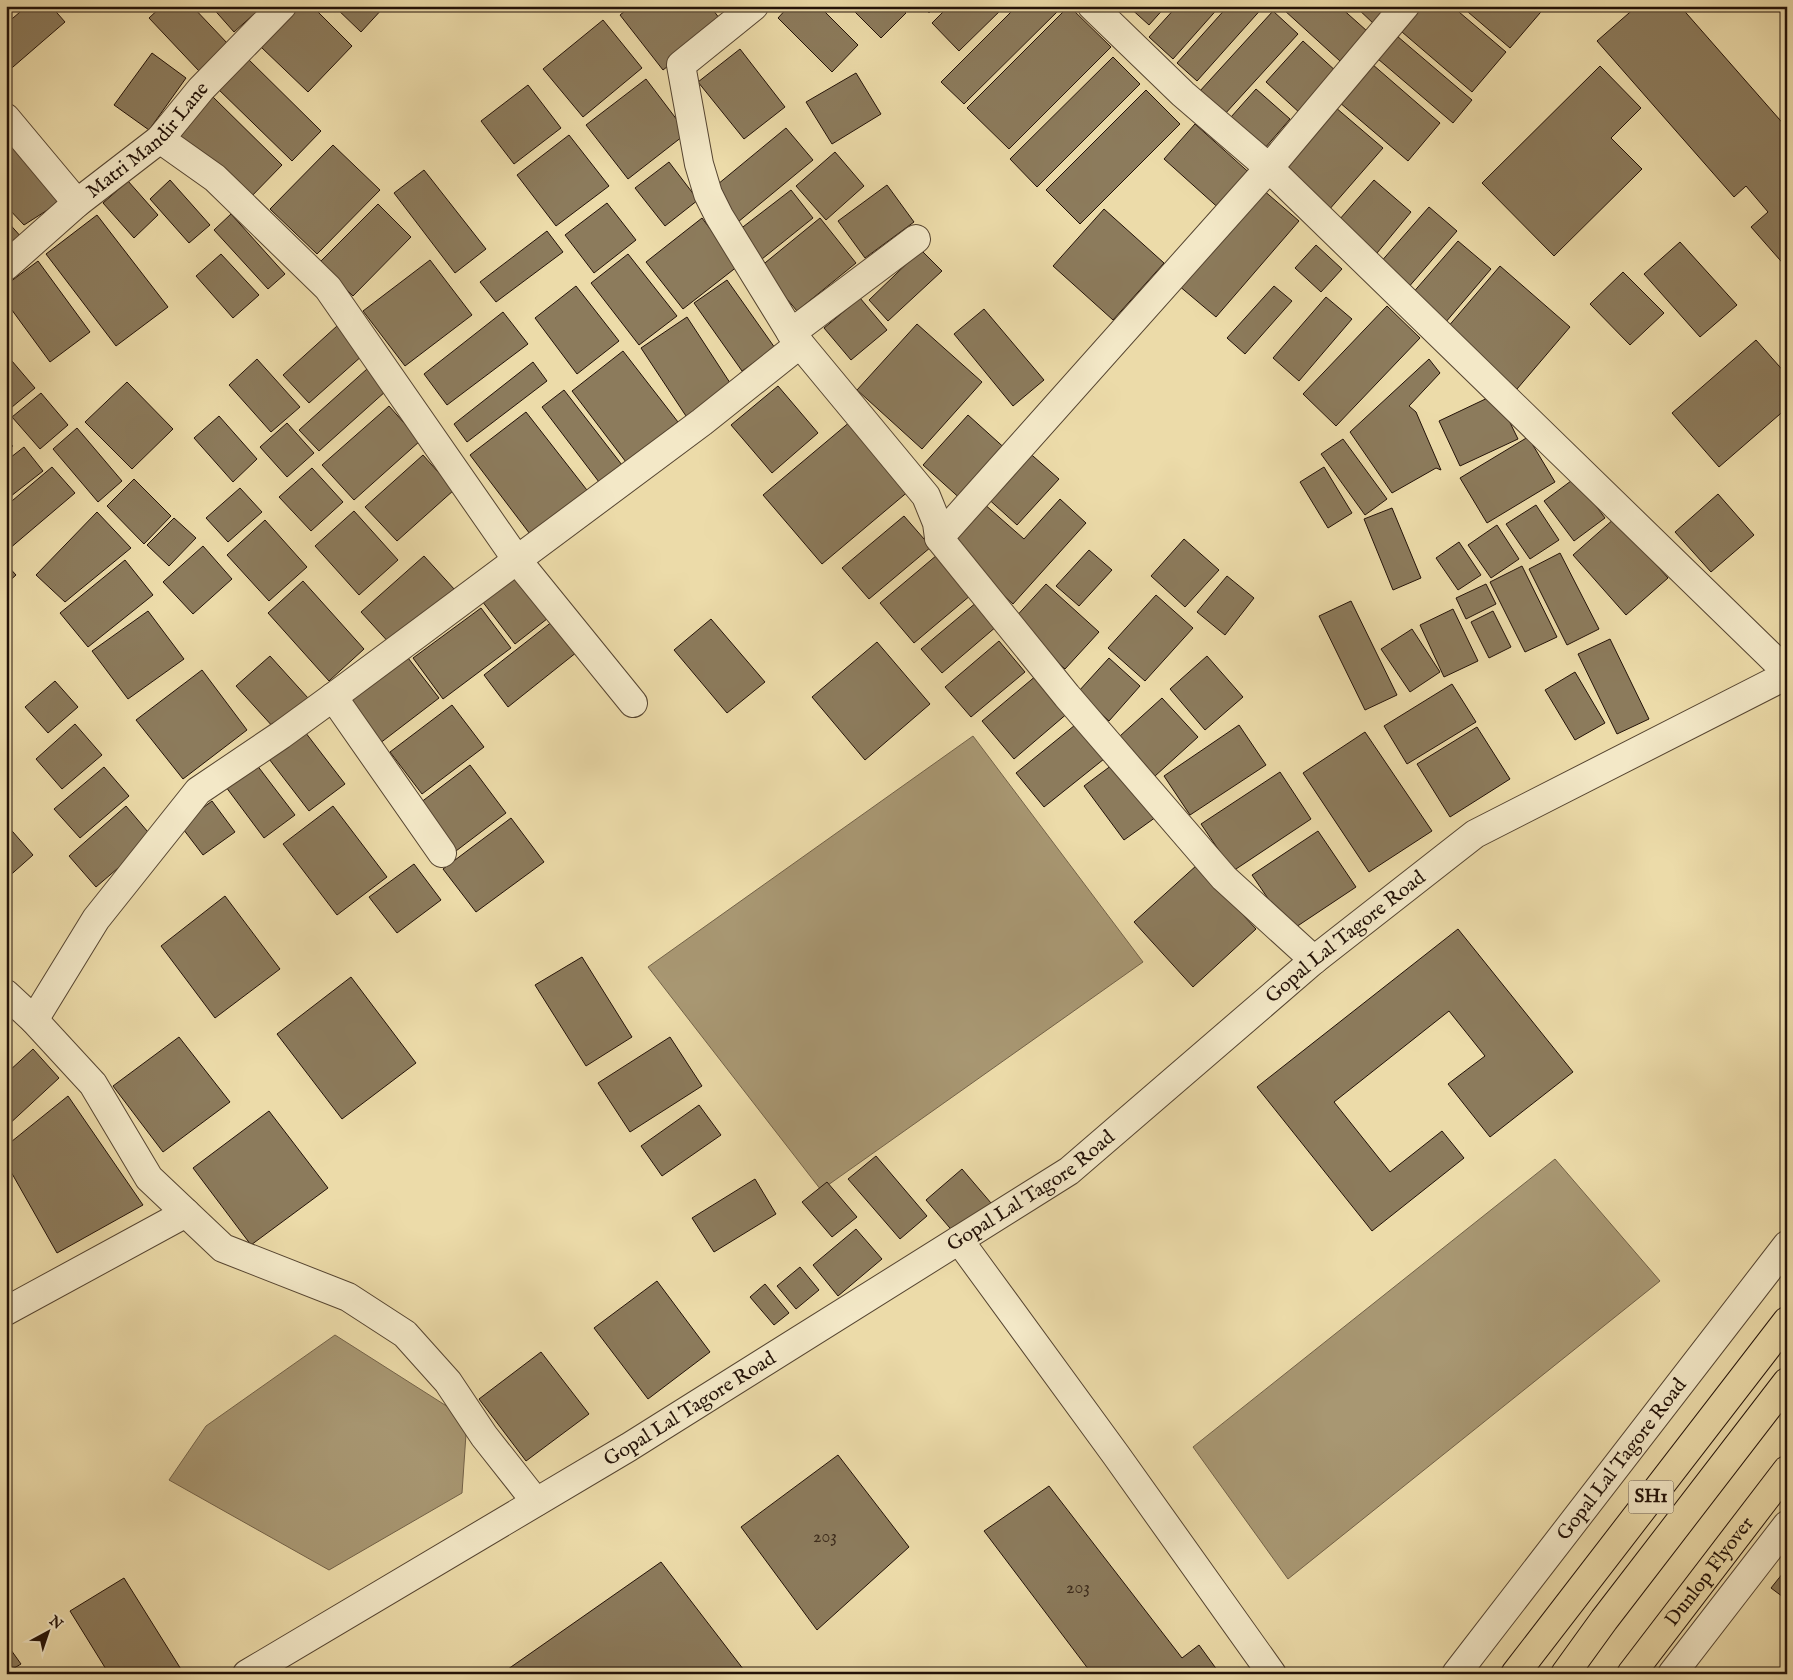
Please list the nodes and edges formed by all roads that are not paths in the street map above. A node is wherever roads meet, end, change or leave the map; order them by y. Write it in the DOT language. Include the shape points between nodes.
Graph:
graph roads {
  1 [pos="282,6"];
  2 [pos="754,6"];
  3 [pos="1092,6"];
  4 [pos="1404,6"];
  5 [pos="6,118"];
  6 [pos="160,139"];
  7 [pos="1268,168"];
  8 [pos="77,204"];
  9 [pos="916,239"];
  10 [pos="6,266"];
  11 [pos="796,339"];
  12 [pos="940,538"];
  13 [pos="517,560"];
  14 [pos="1787,673"];
  15 [pos="333,697"];
  16 [pos="633,702"];
  17 [pos="442,853"];
  18 [pos="1314,960"];
  19 [pos="6,994"];
  20 [pos="34,1020"];
  21 [pos="186,1213"];
  22 [pos="959,1240"];
  23 [pos="1787,1245"];
  24 [pos="6,1311"];
  25 [pos="1787,1321"];
  26 [pos="1787,1382"];
  27 [pos="1787,1470"];
  28 [pos="536,1502"];
  29 [pos="1787,1525"];
  30 [pos="247,1674"];
  31 [pos="1272,1674"];
  32 [pos="1456,1674"];
  33 [pos="1515,1674"];
  34 [pos="1565,1674"];
  35 [pos="1631,1674"];
  36 [pos="1672,1674"];
  1 -- 6 [label="street, Matri Mandir Lane" via="201,89"];
  2 -- 11 [label="street" via="681,65 698,164 708,194"];
  3 -- 7 [label="street" via="1183,94"];
  4 -- 7 [label="street"];
  5 -- 8 [label="street"];
  6 -- 8 [label="street, Matri Mandir Lane"];
  6 -- 13 [label="street" via="215,178 328,288"];
  7 -- 12 [label="street"];
  7 -- 14 [label="street"];
  8 -- 10 [label="street, Matri Mandir Lane"];
  9 -- 11 [label="street"];
  11 -- 12 [label="street" via="926,496"];
  11 -- 13 [label="street" via="702,422"];
  12 -- 18 [label="street" via="1068,696 1224,878"];
  13 -- 15 [label="street"];
  13 -- 16 [label="street"];
  14 -- 18 [label="street, Gopal Lal Tagore Road" via="1476,834"];
  15 -- 17 [label="street"];
  15 -- 20 [label="street" via="198,791 96,919"];
  18 -- 22 [label="street, Gopal Lal Tagore Road" via="1069,1171"];
  19 -- 20 [label="street"];
  20 -- 21 [label="street" via="93,1084 150,1178"];
  21 -- 24 [label="street"];
  21 -- 28 [label="street" via="223,1248 348,1298 405,1334 448,1382 484,1436"];
  22 -- 28 [label="street, Gopal Lal Tagore Road"];
  22 -- 31 [label="street"];
  23 -- 32 [label="street, Gopal Lal Tagore Road"];
  25 -- 33 [label="main road, SH1"];
  26 -- 34 [label="main road, SH1"];
  27 -- 35 [label="main road, Dunlop Flyover"];
  28 -- 30 [label="street, Gopal Lal Tagore Road"];
  29 -- 36 [label="street"];
}
